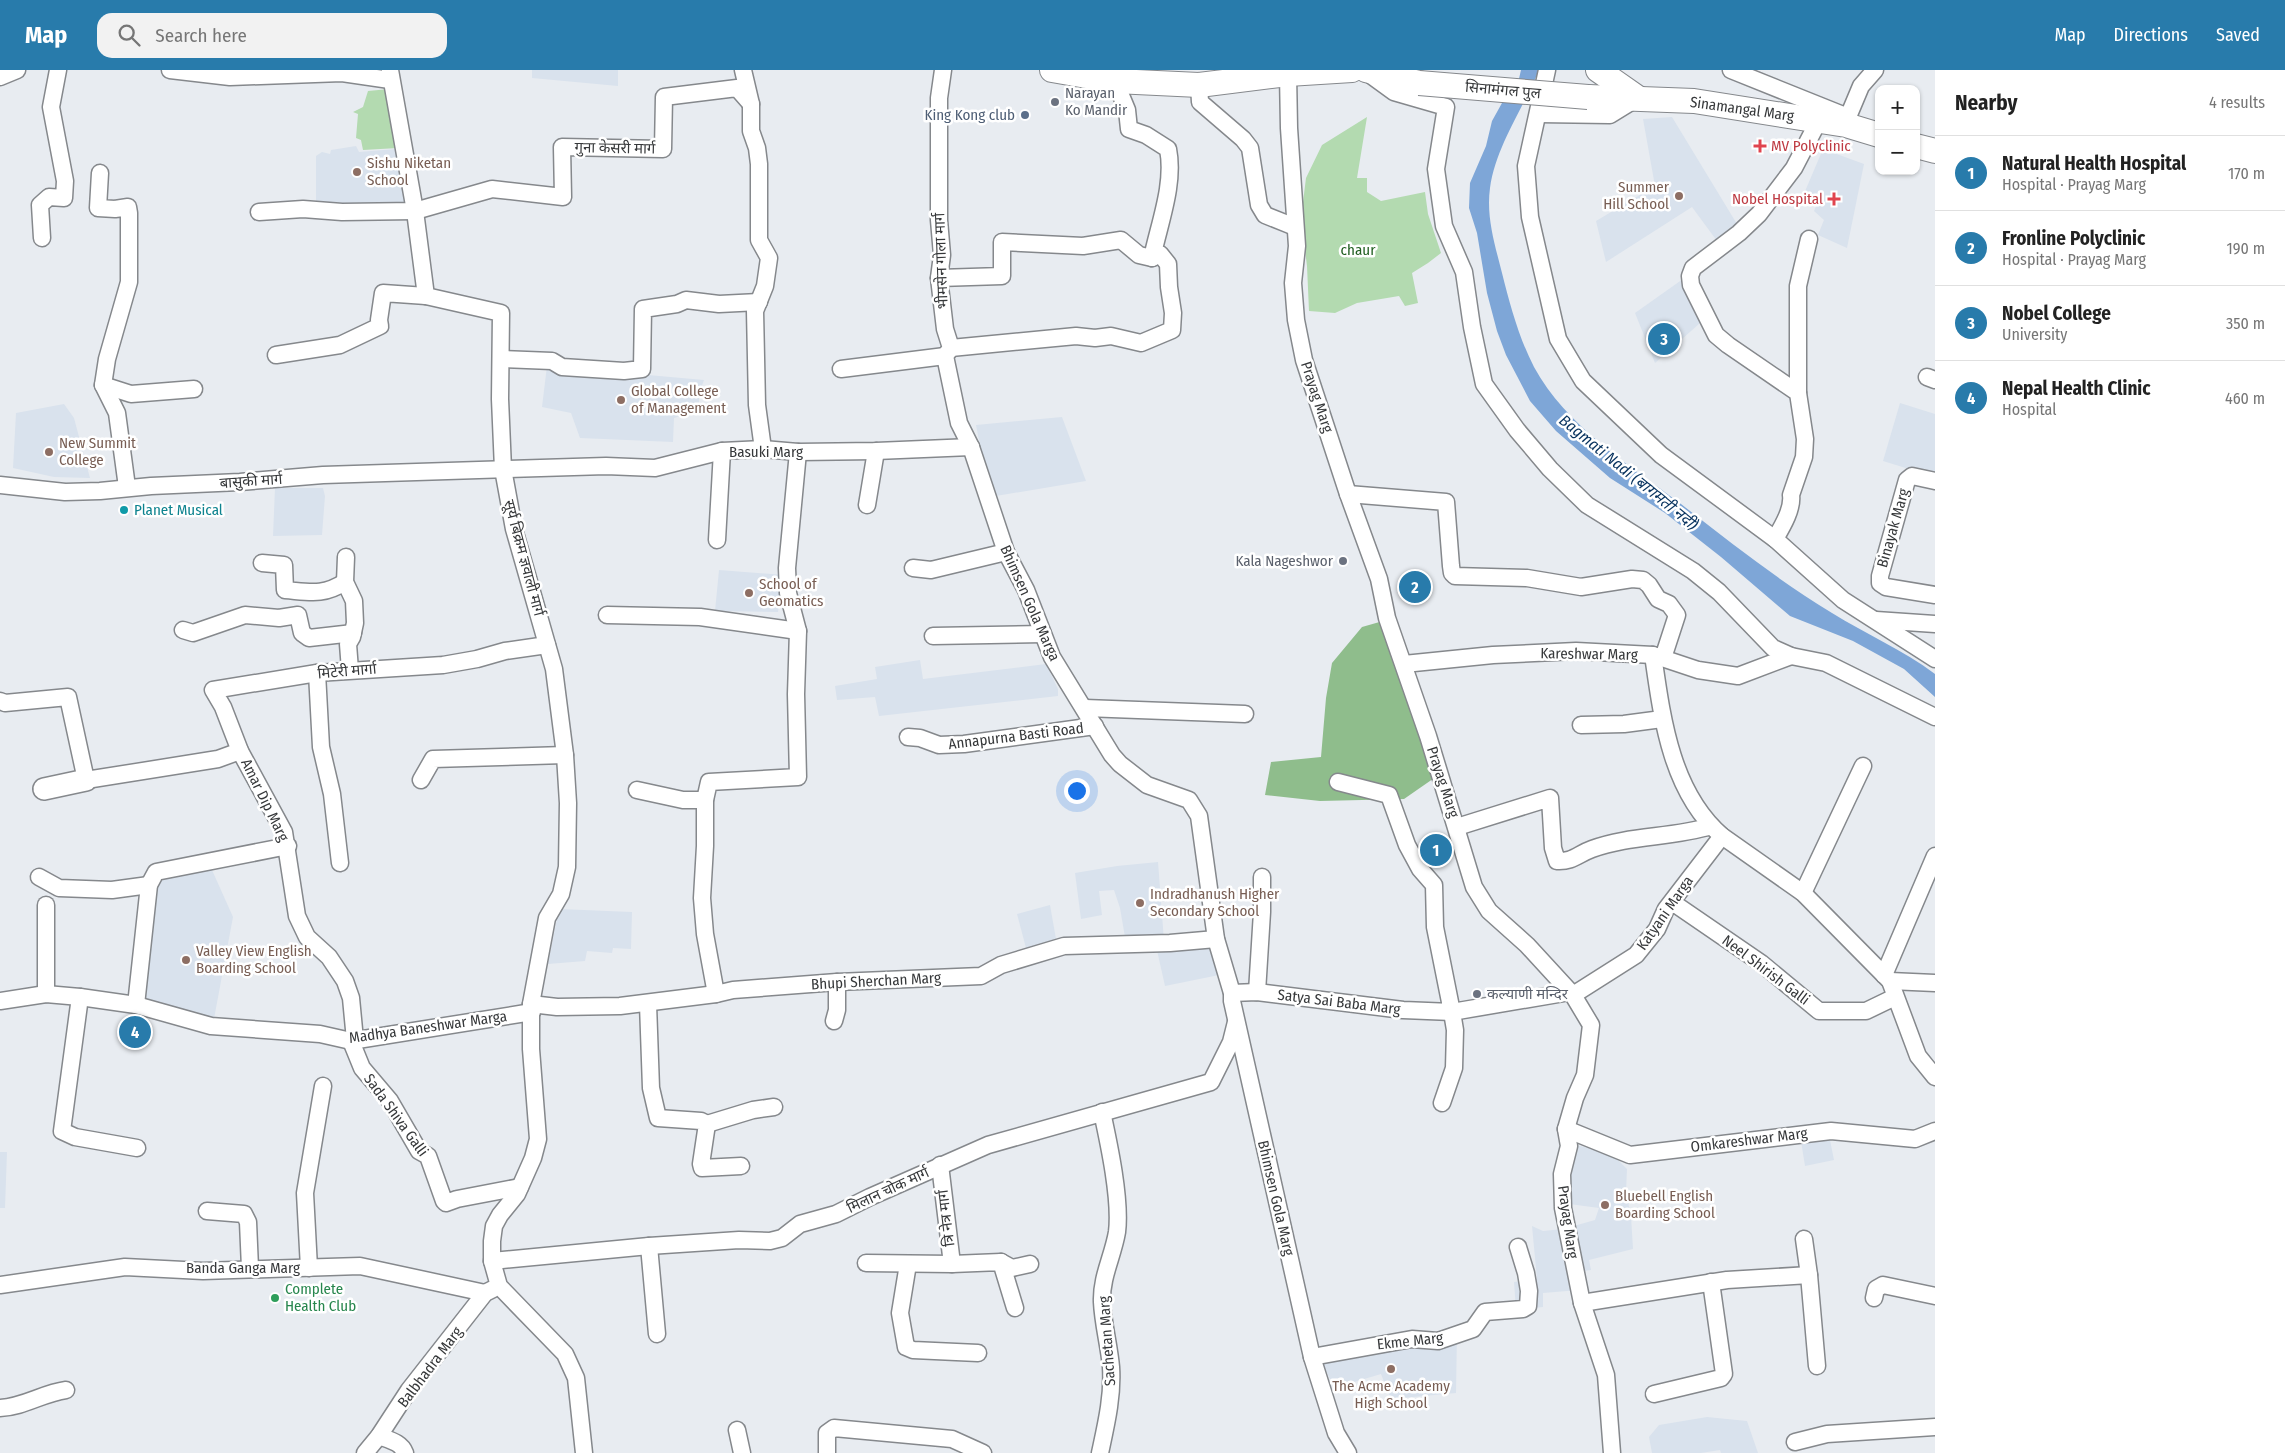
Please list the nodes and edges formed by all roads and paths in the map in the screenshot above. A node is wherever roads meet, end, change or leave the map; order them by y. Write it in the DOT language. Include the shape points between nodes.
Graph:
graph roads {
  1 [pos="17,70"];
  2 [pos="58,70"];
  3 [pos="170,70"];
  4 [pos="744,70"];
  5 [pos="943,70"];
  6 [pos="1052,70"];
  7 [pos="1352,70"];
  8 [pos="1365,70"];
  9 [pos="1547,70"];
  10 [pos="1598,70"];
  11 [pos="1731,70"];
  12 [pos="1874,70"];
  13 [pos="1257,74"];
  14 [pos="1288,74"];
  15 [pos="390,75"];
  16 [pos="0,77"];
  17 [pos="1115,81"];
  18 [pos="1199,85"];
  19 [pos="1588,97"];
  20 [pos="1638,98"];
  21 [pos="750,104"];
  22 [pos="1539,114"];
  23 [pos="1819,120"];
  24 [pos="1847,121"];
  25 [pos="1875,132"];
  26 [pos="1920,147"];
  27 [pos="1935,151"];
  28 [pos="100,173"];
  29 [pos="415,211"];
  30 [pos="259,212"];
  31 [pos="1295,227"];
  32 [pos="42,238"];
  33 [pos="1809,239"];
  34 [pos="1152,258"];
  35 [pos="939,278"];
  36 [pos="426,296"];
  37 [pos="759,302"];
  38 [pos="948,352"];
  39 [pos="276,355"];
  40 [pos="502,359"];
  41 [pos="841,369"];
  42 [pos="102,385"];
  43 [pos="194,389"];
  44 [pos="1798,393"];
  45 [pos="971,447"];
  46 [pos="763,449"];
  47 [pos="722,452"];
  48 [pos="798,452"];
  49 [pos="876,452"];
  50 [pos="503,469"];
  51 [pos="1935,481"];
  52 [pos="0,485"];
  53 [pos="127,488"];
  54 [pos="1348,494"];
  55 [pos="867,505"];
  56 [pos="1774,539"];
  57 [pos="717,540"];
  58 [pos="1006,552"];
  59 [pos="346,557"];
  60 [pos="262,563"];
  61 [pos="913,568"];
  62 [pos="346,582"];
  63 [pos="1935,595"];
  64 [pos="608,615"];
  65 [pos="1876,620"];
  66 [pos="1935,624"];
  67 [pos="183,630"];
  68 [pos="798,631"];
  69 [pos="353,633"];
  70 [pos="1043,634"];
  71 [pos="933,636"];
  72 [pos="548,645"];
  73 [pos="1791,656"];
  74 [pos="1658,657"];
  75 [pos="1935,659"];
  76 [pos="1404,664"];
  77 [pos="350,670"];
  78 [pos="317,673"];
  79 [pos="0,700"];
  80 [pos="1085,708"];
  81 [pos="1245,714"];
  82 [pos="1935,717"];
  83 [pos="1662,719"];
  84 [pos="1581,725"];
  85 [pos="1095,726"];
  86 [pos="908,737"];
  87 [pos="240,751"];
  88 [pos="565,754"];
  89 [pos="1863,766"];
  90 [pos="86,780"];
  91 [pos="421,780"];
  92 [pos="1338,782"];
  93 [pos="40,790"];
  94 [pos="637,790"];
  95 [pos="705,800"];
  96 [pos="1457,827"];
  97 [pos="1716,831"];
  98 [pos="288,846"];
  99 [pos="1935,856"];
  100 [pos="340,863"];
  101 [pos="39,876"];
  102 [pos="1262,878"];
  103 [pos="149,885"];
  104 [pos="1804,893"];
  105 [pos="1672,902"];
  106 [pos="46,905"];
  107 [pos="1216,938"];
  108 [pos="1887,978"];
  109 [pos="837,982"];
  110 [pos="1935,983"];
  111 [pos="1257,992"];
  112 [pos="46,994"];
  113 [pos="716,994"];
  114 [pos="1232,994"];
  115 [pos="1572,994"];
  116 [pos="80,997"];
  117 [pos="1895,997"];
  118 [pos="0,1001"];
  119 [pos="648,1004"];
  120 [pos="136,1006"];
  121 [pos="531,1008"];
  122 [pos="1449,1012"];
  123 [pos="1236,1020"];
  124 [pos="834,1021"];
  125 [pos="353,1040"];
  126 [pos="1935,1077"];
  127 [pos="323,1086"];
  128 [pos="1442,1103"];
  129 [pos="774,1107"];
  130 [pos="1102,1112"];
  131 [pos="707,1124"];
  132 [pos="1566,1129"];
  133 [pos="1935,1131"];
  134 [pos="137,1148"];
  135 [pos="741,1166"];
  136 [pos="940,1166"];
  137 [pos="520,1187"];
  138 [pos="207,1212"];
  139 [pos="1804,1240"];
  140 [pos="648,1246"];
  141 [pos="1518,1247"];
  142 [pos="492,1261"];
  143 [pos="1001,1262"];
  144 [pos="866,1263"];
  145 [pos="908,1264"];
  146 [pos="952,1264"];
  147 [pos="1030,1264"];
  148 [pos="250,1268"];
  149 [pos="308,1268"];
  150 [pos="1808,1275"];
  151 [pos="1711,1282"];
  152 [pos="0,1285"];
  153 [pos="492,1290"];
  154 [pos="1935,1296"];
  155 [pos="1874,1298"];
  156 [pos="1582,1304"];
  157 [pos="1015,1308"];
  158 [pos="657,1334"];
  159 [pos="978,1353"];
  160 [pos="1312,1358"];
  161 [pos="1818,1366"];
  162 [pos="66,1390"];
  163 [pos="1654,1394"];
  164 [pos="0,1408"];
  165 [pos="1935,1426"];
  166 [pos="737,1430"];
  167 [pos="379,1436"];
  168 [pos="1795,1442"];
  169 [pos="365,1453"];
  170 [pos="405,1453"];
  171 [pos="584,1453"];
  172 [pos="742,1453"];
  173 [pos="827,1453"];
  174 [pos="983,1453"];
  175 [pos="1100,1453"];
  176 [pos="1348,1453"];
  177 [pos="1612,1453"];
  1 -- 16 [label="street"];
  2 -- 32 [label="street" via="50,107 65,181 64,198 49,196 40,205"];
  3 -- 15 [label="street" via="230,77"];
  4 -- 21 [label="street"];
  5 -- 35 [label="street, भीमसेन गोला मार्ग" via="939,98 942,254"];
  6 -- 17 [label="main road"];
  7 -- 14 [label="main road"];
  8 -- 19 [label="main road, सिनामंगल पुल, bridge" via="1419,83"];
  8 -- 73 [label="street" via="1394,92 1446,107 1436,169 1444,226 1464,272 1484,384 1517,430 1587,505 1693,571 1719,592 1773,648"];
  9 -- 22 [label="street"];
  10 -- 20 [label="main road, Sinamangal Marg"];
  11 -- 24 [label="street"];
  12 -- 24 [label="street" via="1861,86"];
  13 -- 14 [label="main road"];
  13 -- 18 [label="main road"];
  14 -- 31 [label="street, Prayag Marg"];
  15 -- 29 [label="street"];
  17 -- 18 [label="main road"];
  17 -- 34 [label="street" via="1129,128 1168,149 1167,187"];
  18 -- 31 [label="street" via="1200,102 1243,138 1250,148 1259,205 1265,215"];
  19 -- 20 [label="main road, Sinamangal Marg"];
  20 -- 22 [label="street" via="1610,115"];
  20 -- 23 [label="main road, Sinamangal Marg" via="1694,101"];
  21 -- 29 [label="street, गुना केसरी मार्ग" via="737,88 664,96 663,149 562,147 564,197 492,189"];
  21 -- 37 [label="street" via="751,131 758,148 760,240 769,258"];
  22 -- 56 [label="street" via="1528,150 1527,188 1530,217 1558,339 1584,381 1602,401 1661,455"];
  23 -- 24 [label="main road, Sinamangal Marg"];
  23 -- 44 [label="street" via="1794,168 1759,214 1693,268 1690,276 1691,285 1716,335"];
  24 -- 25 [label="main road, Sinamangal Marg"];
  26 -- 27 [label="main road"];
  28 -- 42 [label="street" via="98,208 128,207 129,212 129,282"];
  29 -- 30 [label="street" via="304,209"];
  29 -- 36 [label="street"];
  31 -- 54 [label="street, Prayag Marg" via="1297,246 1293,283 1296,320 1304,360"];
  33 -- 44 [label="street" via="1798,286"];
  34 -- 35 [label="street" via="1139,255 1121,240 1083,246 1002,242 1002,276"];
  34 -- 38 [label="street" via="1160,254 1168,264 1172,330 1141,343 1112,336 1076,336"];
  35 -- 38 [label="street, भीमसेन गोला मार्ग"];
  36 -- 39 [label="street" via="383,293 380,326 340,345"];
  36 -- 40 [label="street, सूर्य बिक्रम ज्ञवाली मार्ग" via="501,313"];
  37 -- 40 [label="street" via="719,304 686,300 642,309 642,369 562,367 552,361"];
  37 -- 46 [label="street" via="754,332 757,404"];
  38 -- 41 [label="street"];
  38 -- 45 [label="street, भीमसेन गोला मार्ग" via="958,423"];
  40 -- 50 [label="street, सूर्य बिक्रम ज्ञवाली मार्ग"];
  42 -- 43 [label="street" via="131,394"];
  42 -- 53 [label="street" via="118,413"];
  44 -- 56 [label="street" via="1805,439 1804,457 1792,500"];
  45 -- 49 [label="street, Basuki Marg"];
  45 -- 58 [label="street, Bhimsen Gola Marga"];
  46 -- 47 [label="street, Basuki Marg"];
  46 -- 48 [label="street, Basuki Marg"];
  47 -- 50 [label="street, Basuki Marg" via="655,468"];
  47 -- 57 [label="street"];
  48 -- 49 [label="street, Basuki Marg"];
  48 -- 68 [label="street" via="788,568 788,593"];
  49 -- 55 [label="street"];
  50 -- 53 [label="street, बासुकी मार्ग" via="323,475"];
  50 -- 72 [label="street, सूर्य बिक्रम ज्ञवाली मार्ग" via="514,529"];
  51 -- 63 [label="street, Binayak Marg" via="1912,476 1907,480 1880,576 1880,583 1886,587"];
  52 -- 53 [label="street, बासुकी मार्ग" via="65,492"];
  54 -- 74 [label="street" via="1446,502 1451,566 1455,576 1526,578 1581,586 1643,580 1677,615"];
  54 -- 76 [label="street, Prayag Marg" via="1379,579 1386,618"];
  56 -- 65 [label="street" via="1843,600"];
  58 -- 61 [label="street" via="931,570"];
  58 -- 70 [label="street, Bhimsen Gola Marga" via="1026,590"];
  59 -- 62 [label="street"];
  60 -- 62 [label="street" via="284,565 285,590 320,592"];
  62 -- 69 [label="street" via="354,601"];
  64 -- 68 [label="street" via="700,617"];
  65 -- 66 [label="street"];
  65 -- 75 [label="street"];
  67 -- 69 [label="street" via="193,633 245,615 278,618 298,615 302,633 310,638"];
  68 -- 95 [label="street" via="798,777 709,782"];
  69 -- 77 [label="street" via="348,644"];
  70 -- 71 [label="street"];
  70 -- 80 [label="street, Bhimsen Gola Marga" via="1052,656"];
  72 -- 77 [label="street, मिटेरी मार्गा" via="443,665"];
  72 -- 88 [label="street, सूर्य बिक्रम ज्ञवाली मार्ग"];
  73 -- 74 [label="street" via="1738,676 1698,670"];
  73 -- 82 [label="street" via="1826,663"];
  74 -- 76 [label="street, Kareshwar Marg" via="1576,652 1493,655"];
  74 -- 83 [label="street, Kareshwar Marg"];
  76 -- 96 [label="street, Prayag Marg"];
  77 -- 78 [label="street, मिटेरी मार्गा"];
  78 -- 87 [label="street, मिटेरी मार्गा" via="213,690"];
  78 -- 100 [label="street" via="321,747 332,794"];
  79 -- 90 [label="street" via="5,703 68,697"];
  80 -- 81 [label="street"];
  80 -- 85 [label="street, Bhimsen Gola Marga"];
  83 -- 84 [label="street"];
  83 -- 97 [label="street, Kareshwar Marg" via="1670,751 1686,788"];
  85 -- 86 [label="street, Annapurna Basti Road" via="964,744 939,745"];
  85 -- 107 [label="street, Bhimsen Gola Marga" via="1112,755 1137,779 1190,800 1194,805"];
  87 -- 90 [label="street" via="218,759"];
  87 -- 98 [label="street, Amar Dip Marg" via="284,832"];
  88 -- 91 [label="street" via="432,759"];
  88 -- 121 [label="street, सूर्य बिक्रम ज्ञवाली मार्ग" via="567,868 561,894 547,918"];
  89 -- 104 [label="street"];
  90 -- 93 [label="street"];
  92 -- 122 [label="street" via="1389,794 1407,845 1420,869 1434,885 1435,927"];
  94 -- 95 [label="street" via="683,800"];
  95 -- 113 [label="street" via="702,898"];
  96 -- 97 [label="street" via="1550,798 1553,848 1557,861 1568,861 1602,846"];
  96 -- 115 [label="street, Prayag Marg" via="1474,888 1488,911 1527,946"];
  97 -- 104 [label="street, Kareshwar Marg"];
  97 -- 105 [label="street, Katyani Marga"];
  98 -- 103 [label="street" via="156,872"];
  98 -- 125 [label="street, Amar Dip Marg" via="297,916 307,937 329,957 346,981 352,998"];
  99 -- 108 [label="street"];
  101 -- 103 [label="street" via="59,888 112,890"];
  102 -- 111 [label="street"];
  103 -- 120 [label="street"];
  104 -- 108 [label="street, Kareshwar Marg"];
  105 -- 115 [label="street, Katyani Marga" via="1636,955"];
  105 -- 117 [label="street, Neel Shirish Galli" via="1761,963 1819,1011 1866,1011"];
  106 -- 112 [label="street"];
  107 -- 109 [label="street, Bhupi Sherchan Marg" via="1170,943 1064,946 1001,965 981,976"];
  107 -- 114 [label="street, Bhimsen Gola Marg"];
  108 -- 110 [label="street"];
  108 -- 117 [label="street"];
  109 -- 113 [label="street, Bhupi Sherchan Marg"];
  109 -- 124 [label="street"];
  111 -- 114 [label="street, Satya Sai Baba Marg"];
  111 -- 122 [label="street, Satya Sai Baba Marg"];
  112 -- 116 [label="street, Madhya Baneshwar Marga"];
  112 -- 118 [label="street, Madhya Baneshwar Marga"];
  113 -- 119 [label="street, Bhupi Sherchan Marg"];
  114 -- 123 [label="street, Bhimsen Gola Marg"];
  115 -- 122 [label="street, Satya Sai Baba Marg"];
  115 -- 132 [label="street, Prayag Marg" via="1591,1025 1585,1075"];
  116 -- 120 [label="street, Madhya Baneshwar Marga"];
  116 -- 134 [label="street" via="62,1131 75,1137"];
  117 -- 126 [label="street" via="1918,1056"];
  119 -- 121 [label="street, Bhupi Sherchan Marg"];
  119 -- 131 [label="street" via="651,1088 660,1123 701,1121"];
  120 -- 125 [label="street, Madhya Baneshwar Marga" via="211,1026 320,1034"];
  121 -- 125 [label="street, Madhya Baneshwar Marga"];
  121 -- 137 [label="street, सूर्य बिक्रम ज्ञवाली मार्ग" via="538,1139"];
  122 -- 128 [label="street" via="1455,1030 1454,1068"];
  123 -- 130 [label="street, मिलान चोक मार्ग" via="1231,1042 1211,1082"];
  123 -- 160 [label="street, Bhimsen Gola Marg"];
  125 -- 137 [label="street, Sada Shiva Galli" via="362,1068 390,1101 419,1151 428,1156 446,1203"];
  127 -- 149 [label="street" via="305,1193"];
  129 -- 131 [label="street"];
  130 -- 136 [label="street, मिलान चोक मार्ग" via="988,1145"];
  130 -- 175 [label="street, Sachetan Marg" via="1111,1154 1117,1231 1105,1269 1102,1302 1111,1368 1109,1406"];
  131 -- 135 [label="street" via="702,1168"];
  132 -- 133 [label="street, Omkareshwar Marg" via="1630,1155 1831,1131 1915,1139"];
  132 -- 156 [label="street, Prayag Marg" via="1569,1146 1562,1174 1563,1208"];
  136 -- 140 [label="street, मिलान चोक मार्ग" via="836,1214 800,1224 782,1238"];
  136 -- 146 [label="street, त्रि नेत्र मार्ग"];
  137 -- 142 [label="street, सूर्य बिक्रम ज्ञवाली मार्ग" via="494,1226"];
  138 -- 148 [label="street" via="244,1214 248,1222"];
  139 -- 150 [label="street"];
  140 -- 142 [label="street, मिलान चोक मार्ग"];
  140 -- 158 [label="street"];
  141 -- 160 [label="street, Ekme Marg" via="1529,1291 1528,1306 1524,1309 1485,1312 1473,1330 1438,1341 1412,1339"];
  142 -- 153 [label="street, सूर्य बिक्रम ज्ञवाली मार्ग"];
  143 -- 146 [label="street, त्रि नेत्र मार्ग"];
  143 -- 147 [label="street, त्रि नेत्र मार्ग" via="1012,1268"];
  143 -- 157 [label="street"];
  144 -- 145 [label="street"];
  145 -- 146 [label="street"];
  145 -- 159 [label="street" via="900,1313 906,1347"];
  148 -- 149 [label="street, Banda Ganga Marg"];
  148 -- 152 [label="street, Banda Ganga Marg" via="203,1271 125,1266"];
  149 -- 153 [label="street, Banda Ganga Marg" via="360,1266"];
  150 -- 151 [label="street"];
  150 -- 161 [label="street"];
  151 -- 156 [label="street"];
  151 -- 163 [label="street" via="1724,1374 1721,1378"];
  153 -- 167 [label="street, Balbhadra Marg" via="409,1390"];
  153 -- 171 [label="street" via="565,1354 576,1378"];
  154 -- 155 [label="street" via="1883,1285 1876,1289"];
  156 -- 177 [label="street, Prayag Marg" via="1606,1375"];
  160 -- 176 [label="street, Bhimsen Gola Marg" via="1336,1433"];
  162 -- 164 [label="street" via="14,1407"];
  165 -- 168 [label="street" via="1827,1434"];
  166 -- 172 [label="street"];
  167 -- 169 [label="street, Balbhadra Marg"];
  167 -- 170 [label="street" via="397,1443"];
  173 -- 174 [label="street" via="827,1433 834,1428 952,1438"];
}
